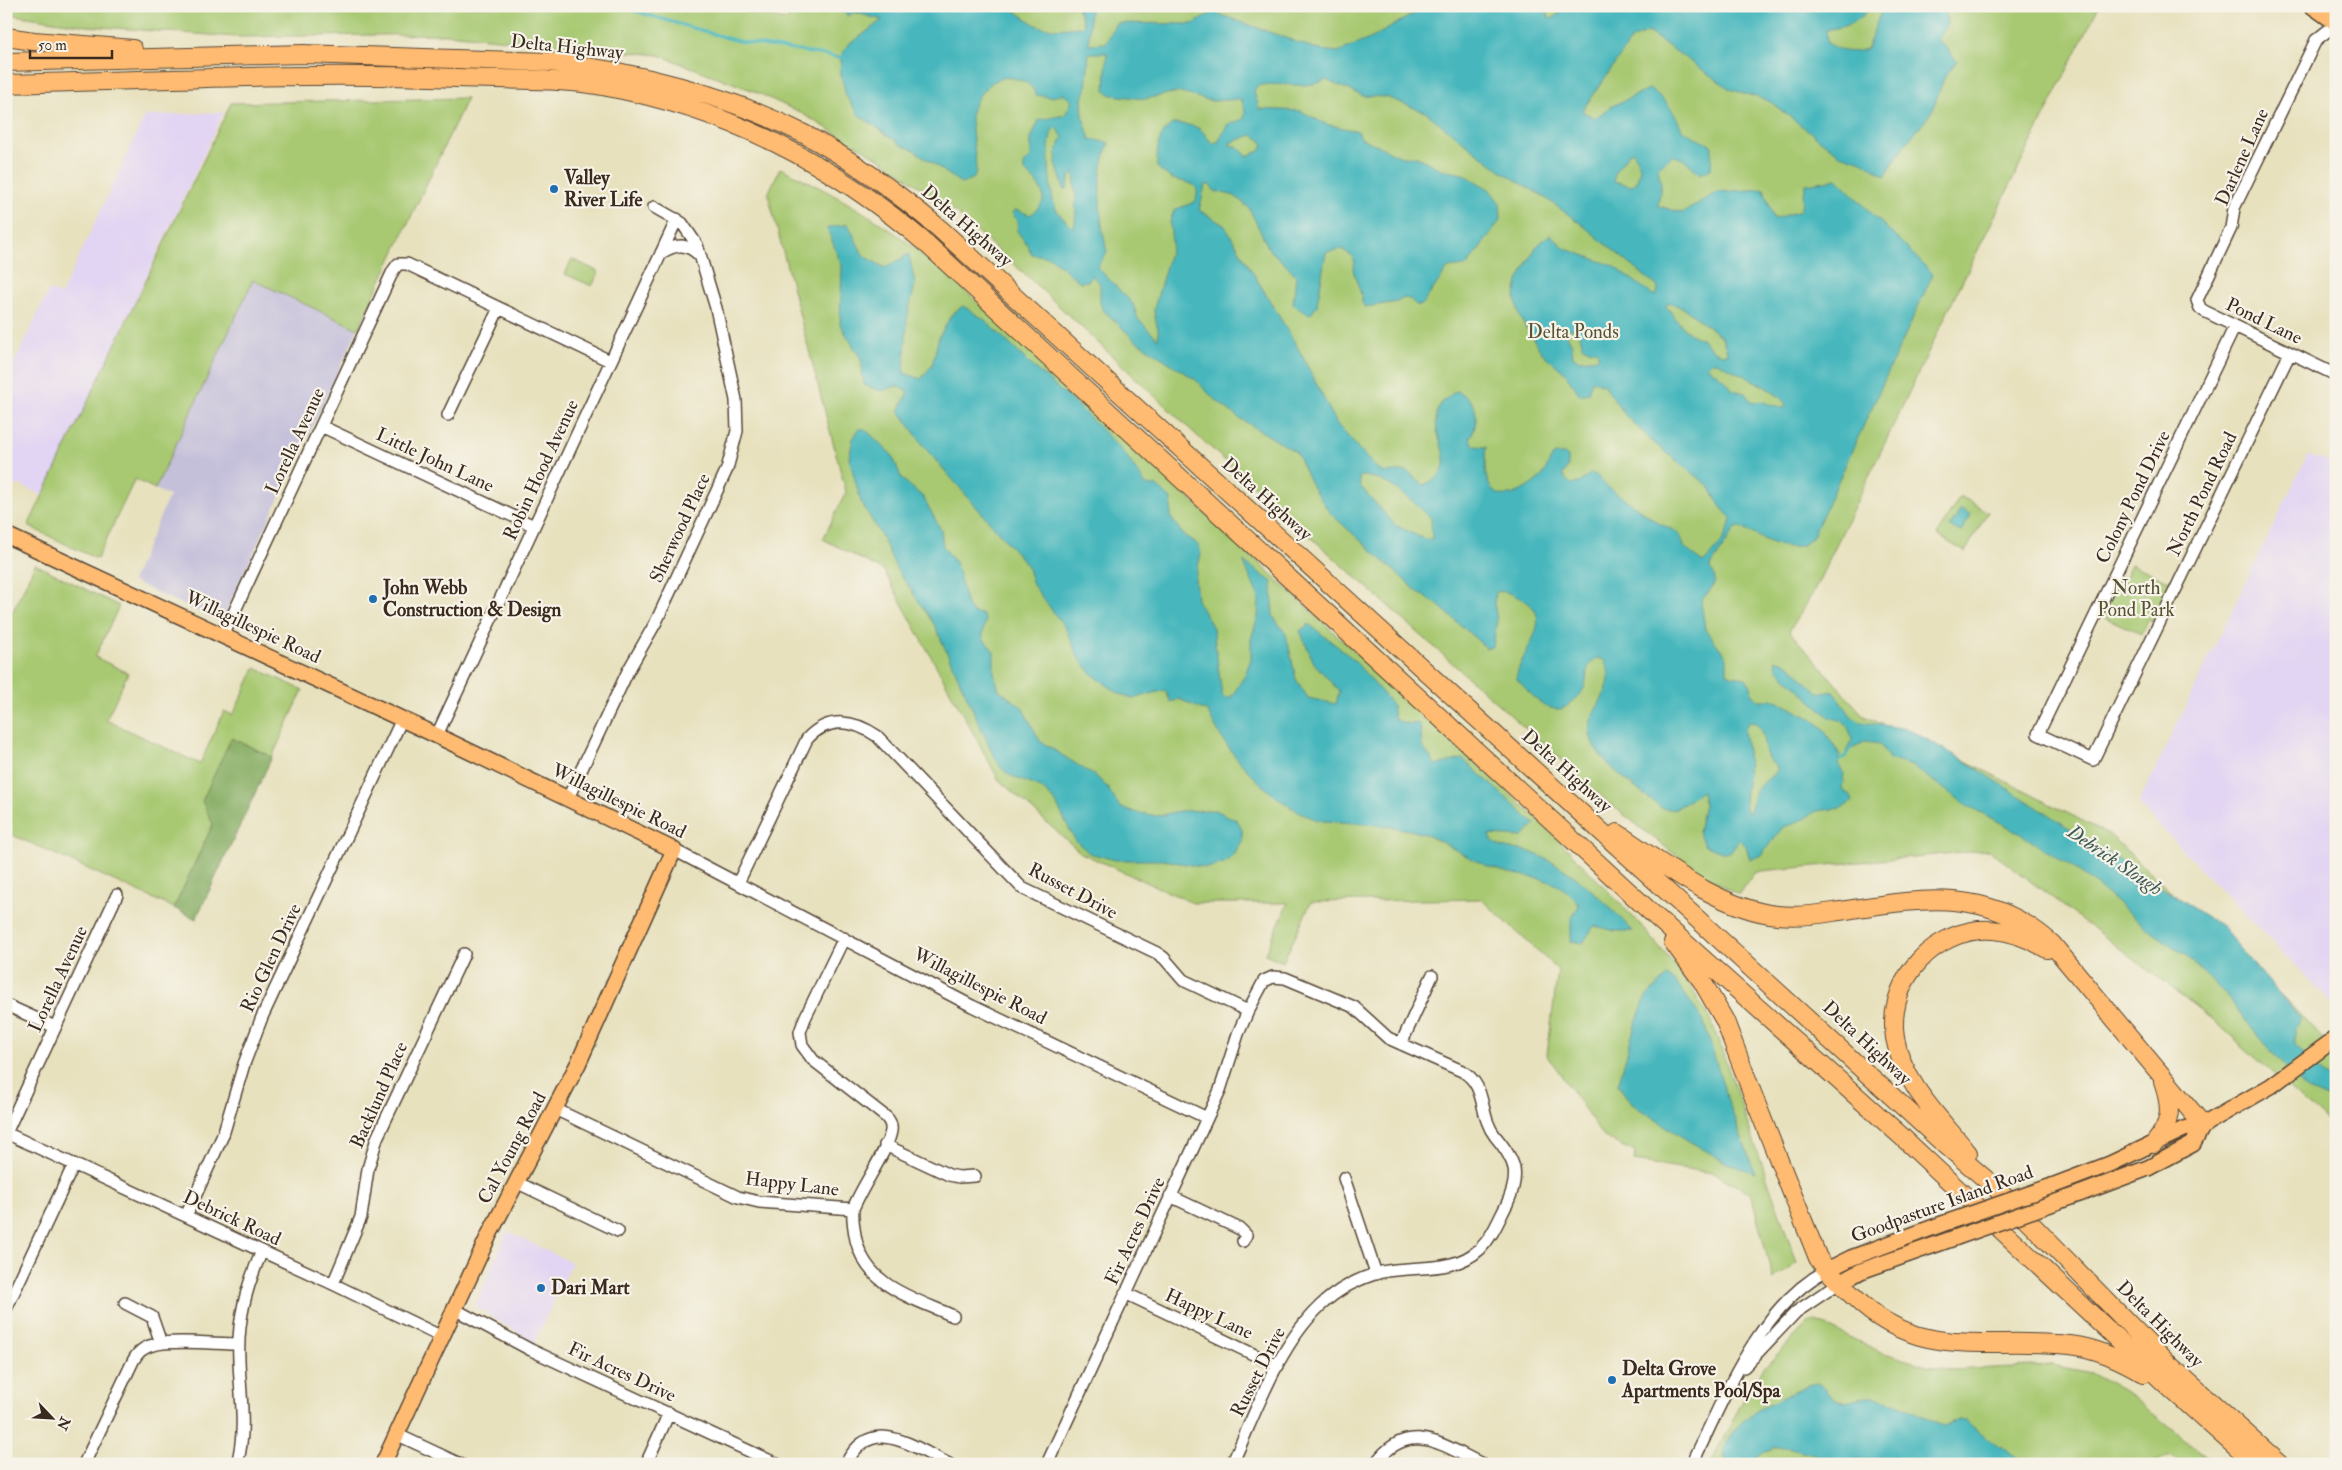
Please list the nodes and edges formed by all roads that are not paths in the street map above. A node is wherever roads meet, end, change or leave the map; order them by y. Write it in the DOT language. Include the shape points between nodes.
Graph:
graph roads {
  1 [pos="2312,6"];
  2 [pos="2336,23"];
  3 [pos="6,37"];
  4 [pos="303,54"];
  5 [pos="6,62"];
  6 [pos="89,82"];
  7 [pos="6,84"];
  8 [pos="6,93"];
  9 [pos="654,207"];
  10 [pos="677,219"];
  11 [pos="660,254"];
  12 [pos="701,257"];
  13 [pos="499,308"];
  14 [pos="2204,311"];
  15 [pos="2235,326"];
  16 [pos="2290,353"];
  17 [pos="610,361"];
  18 [pos="2336,375"];
  19 [pos="448,415"];
  20 [pos="321,426"];
  21 [pos="534,526"];
  22 [pos="6,535"];
  23 [pos="223,636"];
  24 [pos="402,719"];
  25 [pos="437,735"];
  26 [pos="2068,748"];
  27 [pos="568,798"];
  28 [pos="1564,798"];
  29 [pos="674,850"];
  30 [pos="738,883"];
  31 [pos="117,895"];
  32 [pos="1654,915"];
  33 [pos="844,938"];
  34 [pos="464,954"];
  35 [pos="2067,962"];
  36 [pos="1432,976"];
  37 [pos="6,1005"];
  38 [pos="1248,1011"];
  39 [pos="55,1028"];
  40 [pos="2332,1041"];
  41 [pos="1401,1044"];
  42 [pos="2161,1074"];
  43 [pos="555,1109"];
  44 [pos="1207,1118"];
  45 [pos="2203,1125"];
  46 [pos="6,1133"];
  47 [pos="885,1144"];
  48 [pos="2154,1144"];
  49 [pos="74,1164"];
  50 [pos="975,1176"];
  51 [pos="1344,1178"];
  52 [pos="516,1182"];
  53 [pos="1996,1188"];
  54 [pos="1170,1196"];
  55 [pos="853,1209"];
  56 [pos="186,1216"];
  57 [pos="618,1231"];
  58 [pos="1244,1241"];
  59 [pos="262,1251"];
  60 [pos="1376,1274"];
  61 [pos="1833,1277"];
  62 [pos="332,1284"];
  63 [pos="1125,1293"];
  64 [pos="125,1303"];
  65 [pos="6,1309"];
  66 [pos="454,1309"];
  67 [pos="953,1316"];
  68 [pos="442,1337"];
  69 [pos="161,1343"];
  70 [pos="238,1344"];
  71 [pos="1278,1366"];
  72 [pos="1737,1376"];
  73 [pos="2169,1387"];
  74 [pos="669,1413"];
  75 [pos="396,1434"];
  76 [pos="84,1464"];
  77 [pos="237,1464"];
  78 [pos="383,1464"];
  79 [pos="460,1464"];
  80 [pos="646,1464"];
  81 [pos="777,1464"];
  82 [pos="846,1464"];
  83 [pos="949,1464"];
  84 [pos="1047,1464"];
  85 [pos="1232,1464"];
  86 [pos="1375,1464"];
  87 [pos="1482,1464"];
  88 [pos="1692,1464"];
  89 [pos="2255,1464"];
  90 [pos="2280,1464"];
  1 -- 2 [label="main road"];
  2 -- 14 [label="street, Darlene Lane" via="2316,40 2234,208 2231,228 2198,296 2198,304"];
  3 -- 4 [label="highway" via="129,49"];
  4 -- 5 [label="highway, Delta Highway"];
  4 -- 28 [label="highway, Delta Highway" via="550,62 606,69 676,87 777,121 835,152 884,184 940,229"];
  6 -- 7 [label="highway, Delta Highway"];
  6 -- 8 [label="highway"];
  6 -- 32 [label="highway, Delta Highway" via="410,76 582,84 675,104 758,134 803,156 876,202 929,246"];
  9 -- 10 [label="street, Sherwood Place"];
  10 -- 11 [label="street, Robin Hood Avenue"];
  10 -- 12 [label="street, Sherwood Place" via="691,233"];
  11 -- 12 [label="street" via="682,245"];
  11 -- 17 [label="street, Robin Hood Avenue"];
  12 -- 27 [label="street, Sherwood Place" via="736,400 735,442 727,469 656,622 628,671"];
  13 -- 17 [label="street"];
  13 -- 19 [label="street"];
  13 -- 20 [label="street, Lorella Avenue" via="401,263 393,271"];
  14 -- 15 [label="street, Pond Lane"];
  15 -- 16 [label="street, Pond Lane"];
  15 -- 26 [label="street, Colony Pond Drive" via="2038,734"];
  16 -- 18 [label="street, Pond Lane"];
  16 -- 26 [label="street, North Pond Road" via="2093,760"];
  17 -- 21 [label="street, Robin Hood Avenue"];
  20 -- 21 [label="street, Little John Lane"];
  20 -- 23 [label="street, Lorella Avenue"];
  21 -- 25 [label="street, Robin Hood Avenue"];
  22 -- 23 [label="main road, Willagillespie Road"];
  23 -- 24 [label="main road, Willagillespie Road"];
  24 -- 25 [label="main road, Willagillespie Road"];
  24 -- 56 [label="street, Rio Glen Drive" via="262,1017 223,1136"];
  25 -- 27 [label="main road, Willagillespie Road"];
  27 -- 29 [label="main road, Willagillespie Road"];
  28 -- 35 [label="highway" via="1680,874 1740,906 1777,915 1816,915 1924,900 1967,901 1994,908 2023,922 2052,944"];
  28 -- 53 [label="highway, Delta Highway"];
  29 -- 30 [label="street, Willagillespie Road"];
  29 -- 43 [label="main road, Cal Young Road" via="601,1015"];
  30 -- 33 [label="street, Willagillespie Road"];
  30 -- 38 [label="street, Russet Drive" via="807,739 831,723 857,724 877,736 1022,888 1157,953 1183,980"];
  31 -- 39 [label="street, Lorella Avenue"];
  32 -- 61 [label="highway" via="1702,981 1725,1021 1814,1248"];
  32 -- 73 [label="highway, Delta Highway" via="1900,1136"];
  33 -- 44 [label="street, Willagillespie Road" via="972,1006"];
  33 -- 47 [label="street" via="805,1018 800,1032 802,1046 813,1060 889,1120 891,1129"];
  34 -- 62 [label="street, Backlund Place" via="376,1138 361,1217"];
  35 -- 42 [label="highway"];
  35 -- 53 [label="highway" via="2040,945 2015,935 1992,930 1969,932 1943,941 1926,954 1905,980 1899,997 1895,1038 1909,1077"];
  36 -- 41 [label="street"];
  37 -- 39 [label="street"];
  38 -- 41 [label="street, Russet Drive" via="1264,981 1273,977 1285,978 1354,1007 1383,1034"];
  38 -- 44 [label="street, Fir Acres Drive"];
  39 -- 46 [label="street, Lorella Avenue"];
  40 -- 45 [label="main road, Goodpasture Island Road" via="2271,1086"];
  41 -- 60 [label="street, Russet Drive" via="1462,1071 1476,1083 1487,1122 1512,1159 1515,1183 1493,1232 1473,1254 1450,1265"];
  42 -- 45 [label="highway"];
  42 -- 48 [label="highway" via="2170,1110 2164,1130"];
  43 -- 52 [label="main road, Cal Young Road"];
  43 -- 55 [label="street, Happy Lane" via="738,1197 760,1202"];
  44 -- 54 [label="street, Fir Acres Drive"];
  45 -- 48 [label="main road, Goodpasture Island Road" via="2184,1129"];
  45 -- 61 [label="main road, Goodpasture Island Road, bridge" via="2194,1144 2148,1168 1861,1271"];
  46 -- 49 [label="street, Debrick Road"];
  47 -- 50 [label="street" via="949,1175"];
  47 -- 55 [label="street"];
  48 -- 61 [label="main road, Goodpasture Island Road, bridge" via="2052,1186 1851,1258"];
  49 -- 56 [label="street, Debrick Road"];
  49 -- 65 [label="street"];
  51 -- 60 [label="street"];
  52 -- 57 [label="street"];
  52 -- 66 [label="main road, Cal Young Road"];
  53 -- 90 [label="highway, Delta Highway" via="2164,1360"];
  54 -- 58 [label="street" via="1240,1229 1246,1235"];
  54 -- 63 [label="street, Fir Acres Drive"];
  55 -- 67 [label="street, Happy Lane" via="859,1251 871,1272 894,1288"];
  56 -- 59 [label="street, Debrick Road"];
  59 -- 62 [label="street, Debrick Road"];
  59 -- 70 [label="street" via="245,1295"];
  60 -- 71 [label="street, Russet Drive" via="1340,1290 1319,1307 1296,1334"];
  61 -- 72 [label="street, Goodpasture Island Road" via="1780,1327"];
  61 -- 72 [label="street, Goodpasture Island Road" via="1813,1278 1774,1316 1750,1346"];
  61 -- 73 [label="highway" via="1877,1317 1920,1337 1946,1342 2086,1348 2120,1360"];
  62 -- 68 [label="street, Debrick Road"];
  63 -- 71 [label="street, Happy Lane"];
  63 -- 84 [label="street, Fir Acres Drive"];
  64 -- 69 [label="street" via="152,1317"];
  66 -- 68 [label="main road, Cal Young Road"];
  66 -- 74 [label="street, Fir Acres Drive" via="531,1350"];
  68 -- 75 [label="main road, Cal Young Road"];
  69 -- 70 [label="street"];
  69 -- 76 [label="street" via="144,1348 135,1357"];
  70 -- 77 [label="street" via="244,1419"];
  71 -- 85 [label="street, Russet Drive"];
  72 -- 88 [label="street, Goodpasture Island Road"];
  73 -- 89 [label="highway, Delta Highway"];
  74 -- 80 [label="street"];
  74 -- 81 [label="street, Fir Acres Drive"];
  75 -- 78 [label="main road, Cal Young Road"];
  75 -- 79 [label="street"];
  82 -- 83 [label="street" via="862,1442 880,1435"];
  86 -- 87 [label="street" via="1398,1442 1417,1437 1438,1443"];
}
